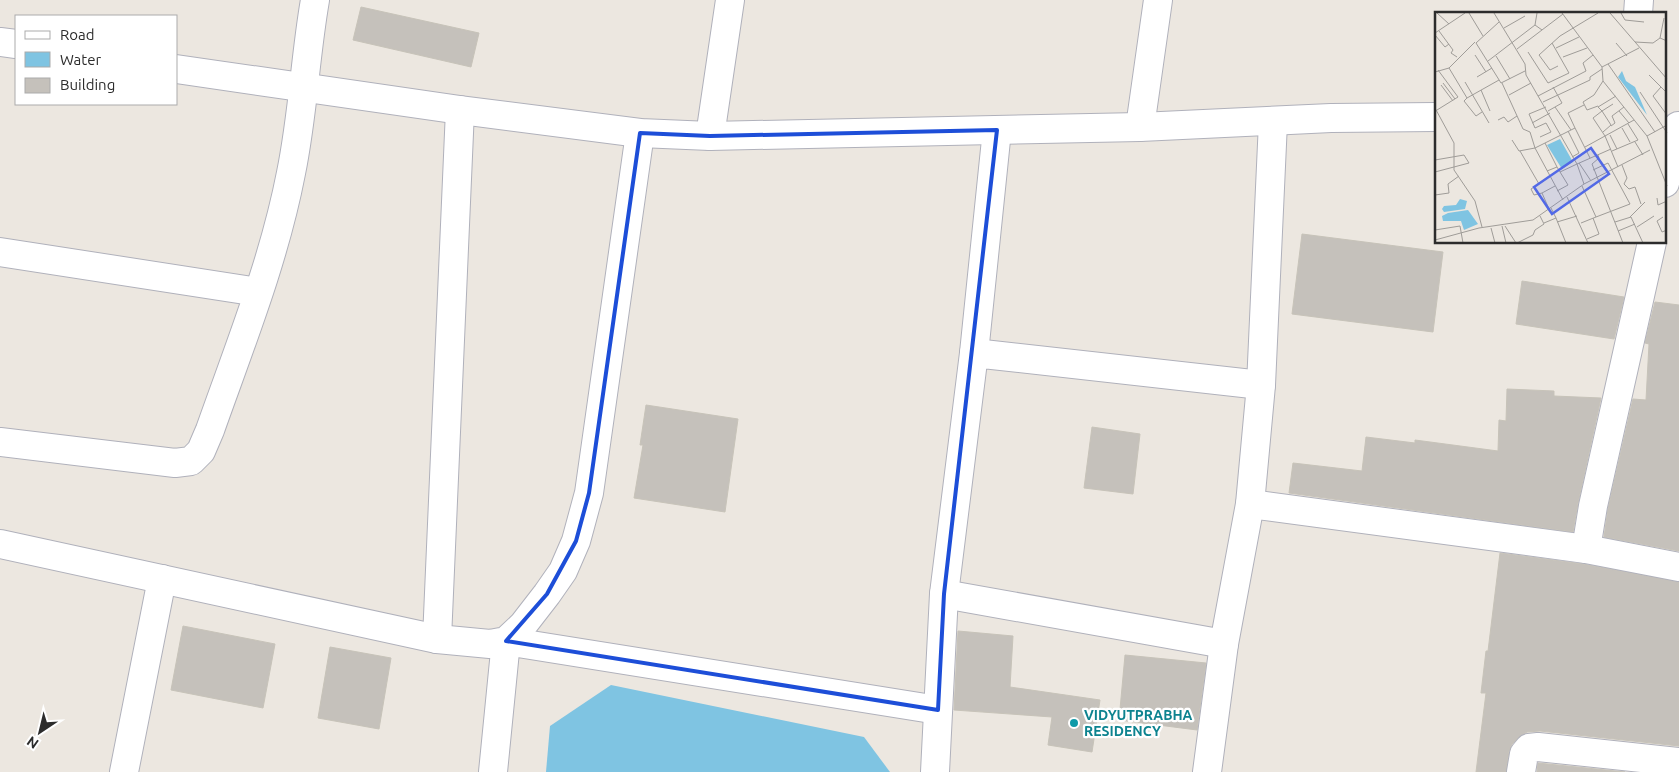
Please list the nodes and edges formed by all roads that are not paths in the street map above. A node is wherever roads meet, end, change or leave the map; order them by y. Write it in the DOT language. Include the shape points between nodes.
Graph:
graph roads {
  1 [pos="316,0"];
  2 [pos="730,0"];
  3 [pos="1158,0"];
  4 [pos="0,42"];
  5 [pos="15,44"];
  6 [pos="178,69"];
  7 [pos="304,88"];
  8 [pos="460,110"];
  9 [pos="1435,117"];
  10 [pos="1274,122"];
  11 [pos="1674,126"];
  12 [pos="1140,127"];
  13 [pos="996,130"];
  14 [pos="640,133"];
  15 [pos="710,136"];
  16 [pos="1666,177"];
  17 [pos="1652,244"];
  18 [pos="0,252"];
  19 [pos="258,292"];
  20 [pos="974,353"];
  21 [pos="1261,385"];
  22 [pos="0,442"];
  23 [pos="1250,504"];
  24 [pos="0,544"];
  25 [pos="1586,549"];
  26 [pos="1679,567"];
  27 [pos="162,578"];
  28 [pos="944,594"];
  29 [pos="437,639"];
  30 [pos="506,641"];
  31 [pos="1224,644"];
  32 [pos="938,710"];
  33 [pos="1679,762"];
  34 [pos="124,772"];
  35 [pos="493,772"];
  36 [pos="935,772"];
  37 [pos="1207,772"];
  38 [pos="1521,772"];
  1 -- 7 [label="street"];
  2 -- 15 [label="street"];
  3 -- 12 [label="street"];
  4 -- 5 [label="street"];
  6 -- 7 [label="street"];
  7 -- 8 [label="street"];
  7 -- 19 [label="street" via="291,174"];
  8 -- 14 [label="street"];
  8 -- 29 [label="street"];
  9 -- 10 [label="street"];
  10 -- 12 [label="street"];
  10 -- 21 [label="street"];
  11 -- 16 [label="street"];
  12 -- 13 [label="street"];
  13 -- 15 [label="street"];
  13 -- 20 [label="street"];
  14 -- 15 [label="street"];
  14 -- 30 [label="street" via="589,493 576,541 563,571 523,625"];
  17 -- 25 [label="street"];
  18 -- 19 [label="street"];
  19 -- 22 [label="street" via="210,430 201,451 191,460 176,462"];
  20 -- 21 [label="street"];
  20 -- 28 [label="street"];
  21 -- 23 [label="street"];
  23 -- 25 [label="street"];
  23 -- 31 [label="street"];
  24 -- 27 [label="street"];
  25 -- 26 [label="street"];
  27 -- 29 [label="street"];
  27 -- 34 [label="street"];
  28 -- 31 [label="street"];
  28 -- 32 [label="street"];
  29 -- 30 [label="street" via="490,644"];
  30 -- 32 [label="street"];
  30 -- 35 [label="street"];
  31 -- 37 [label="street"];
  32 -- 36 [label="street"];
  33 -- 38 [label="street" via="1538,747 1529,748 1524,754"];
}
